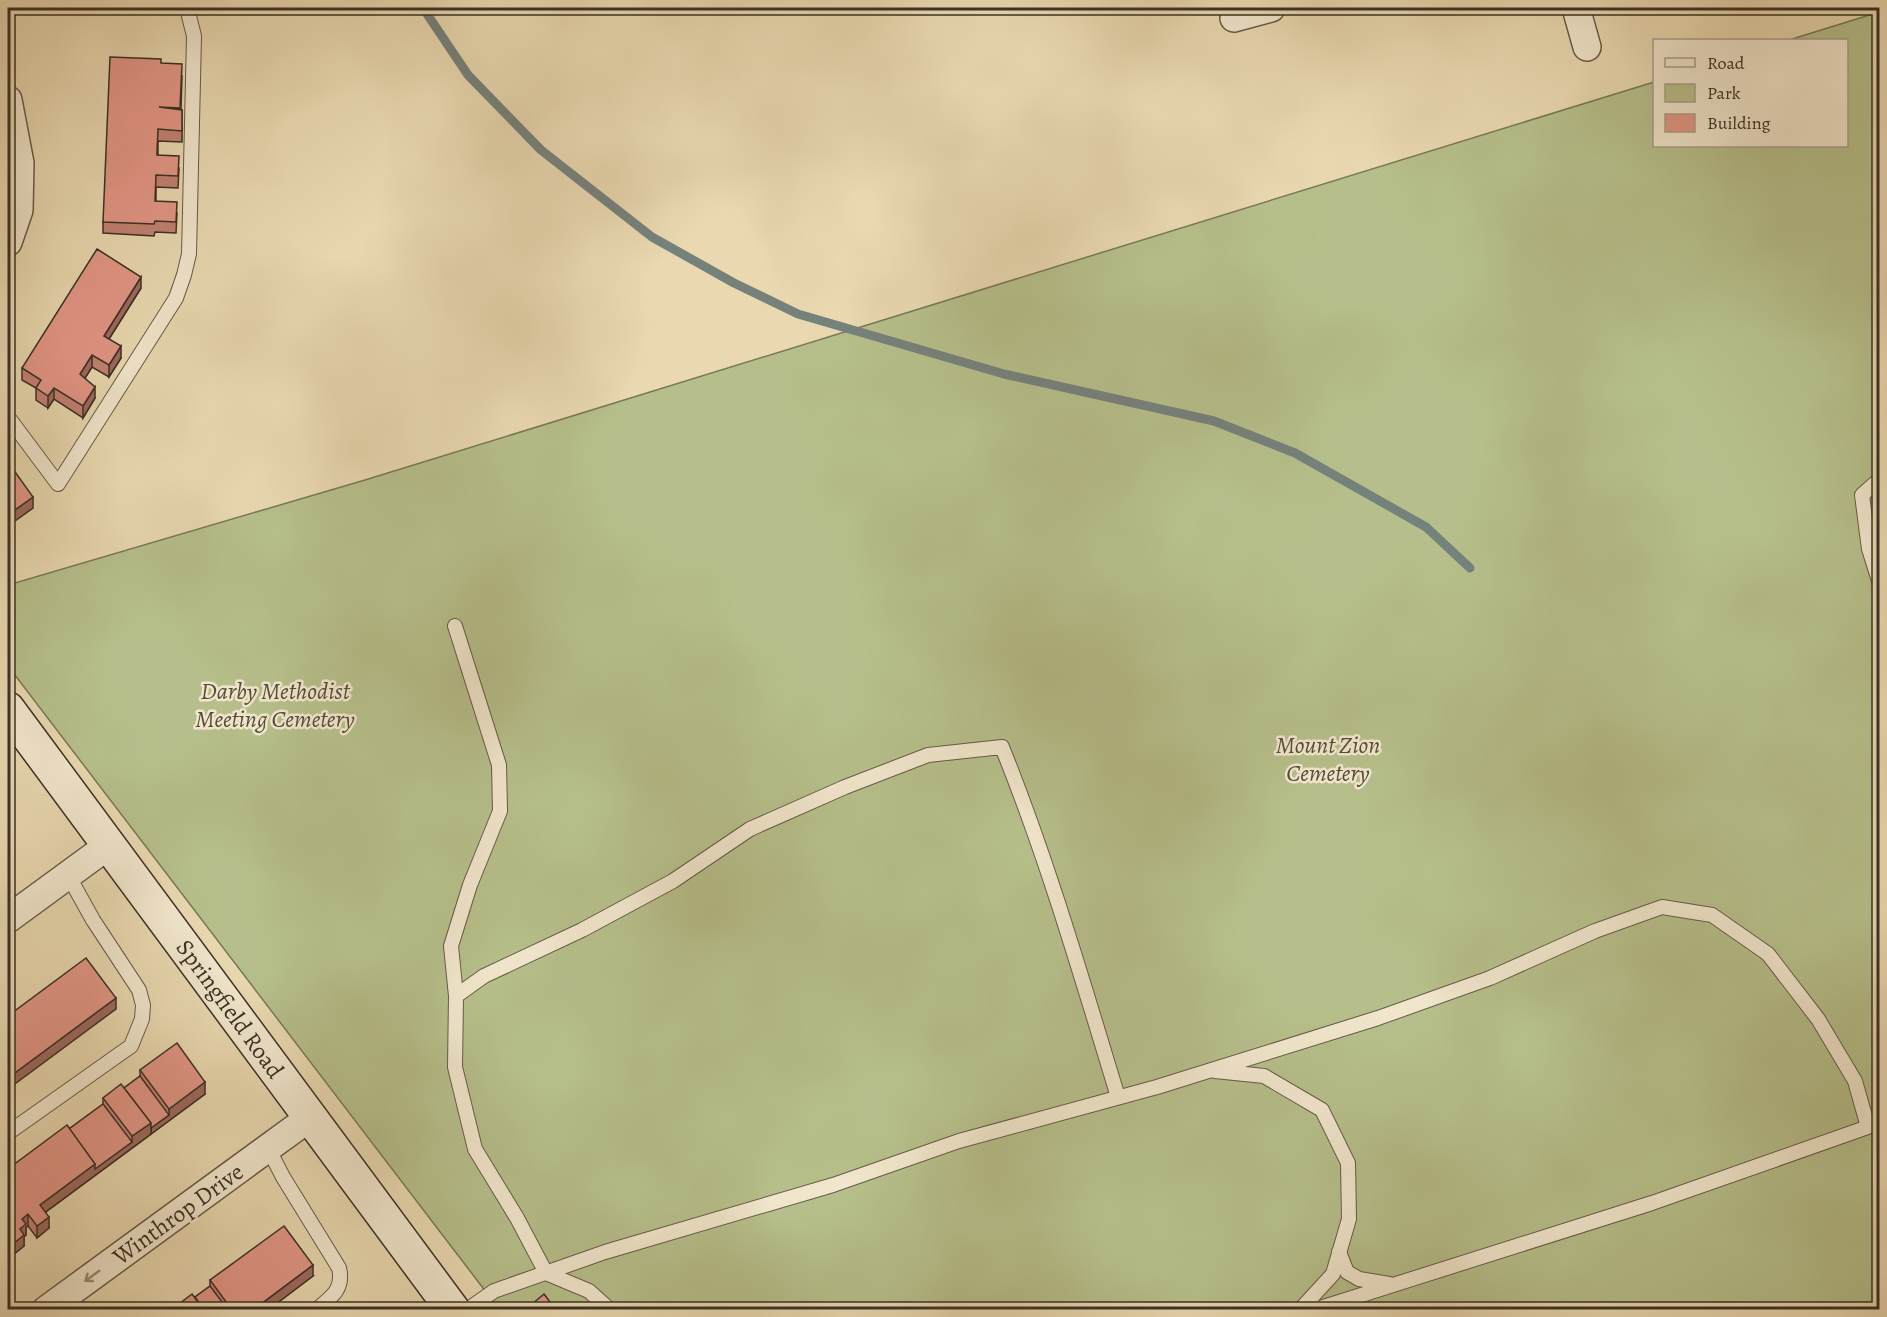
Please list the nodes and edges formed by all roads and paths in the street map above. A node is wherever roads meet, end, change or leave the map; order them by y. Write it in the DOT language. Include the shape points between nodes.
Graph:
graph roads {
  1 [pos="187,8"];
  2 [pos="1271,8"];
  3 [pos="1576,8"];
  4 [pos="1234,18"];
  5 [pos="1587,47"];
  6 [pos="8,100"];
  7 [pos="8,242"];
  8 [pos="8,417"];
  9 [pos="1880,479"];
  10 [pos="1880,584"];
  11 [pos="454,626"];
  12 [pos="8,709"];
  13 [pos="109,845"];
  14 [pos="68,875"];
  15 [pos="8,919"];
  16 [pos="456,996"];
  17 [pos="1210,1070"];
  18 [pos="1118,1096"];
  19 [pos="309,1118"];
  20 [pos="1874,1124"];
  21 [pos="8,1133"];
  22 [pos="268,1148"];
  23 [pos="1339,1252"];
  24 [pos="546,1273"];
  25 [pos="1392,1284"];
  26 [pos="46,1310"];
  27 [pos="316,1310"];
  28 [pos="453,1310"];
  29 [pos="467,1310"];
  30 [pos="610,1310"];
  31 [pos="1300,1310"];
  32 [pos="1314,1310"];
  1 -- 8 [label="lane" via="194,36 189,254 176,297 58,484"];
  2 -- 4 [label="street"];
  3 -- 5 [label="street"];
  6 -- 7 [label="street" via="20,163 19,210"];
  9 -- 10 [label="lane" via="1862,495 1869,549"];
  11 -- 16 [label="lane" via="499,765 500,811 451,946"];
  12 -- 13 [label="main road, Springfield Road"];
  13 -- 14 [label="street"];
  13 -- 19 [label="main road, Springfield Road"];
  14 -- 15 [label="street"];
  14 -- 21 [label="lane" via="139,990 142,1019 131,1046"];
  16 -- 18 [label="lane" via="484,976 673,881 750,829 928,755 1002,747 1033,823"];
  16 -- 24 [label="lane" via="455,1067 475,1149"];
  17 -- 18 [label="lane"];
  17 -- 20 [label="lane" via="1480,982 1595,931 1662,907 1712,915 1768,954 1818,1018 1855,1081"];
  17 -- 23 [label="lane" via="1264,1076 1322,1110 1348,1163 1348,1219"];
  18 -- 24 [label="lane" via="959,1141 833,1185 604,1252"];
  19 -- 22 [label="street, Winthrop Drive"];
  19 -- 28 [label="main road, Springfield Road"];
  20 -- 25 [label="lane" via="1629,1211"];
  22 -- 26 [label="street, Winthrop Drive, one-way"];
  22 -- 27 [label="lane" via="339,1268 340,1288"];
  23 -- 25 [label="lane" via="1347,1272 1359,1279"];
  23 -- 31 [label="lane" via="1333,1274"];
  24 -- 29 [label="lane" via="494,1291"];
  24 -- 30 [label="lane" via="589,1291"];
  25 -- 32 [label="lane"];
}
